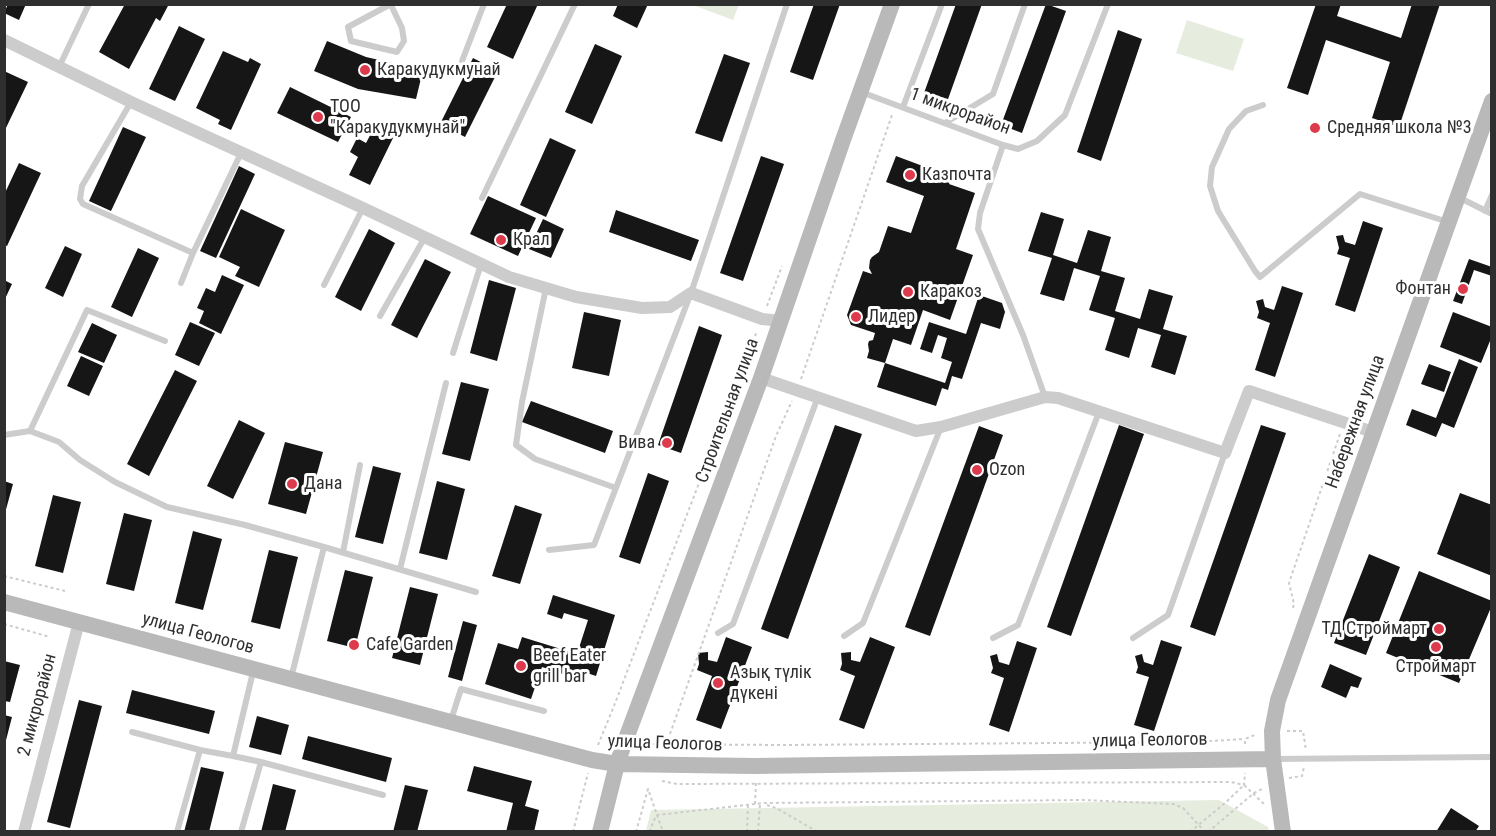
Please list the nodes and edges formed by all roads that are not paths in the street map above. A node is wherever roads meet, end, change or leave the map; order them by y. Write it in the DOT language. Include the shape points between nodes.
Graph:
graph roads {
  1 [pos="89,4"];
  2 [pos="484,4"];
  3 [pos="575,4"];
  4 [pos="787,4"];
  5 [pos="892,4"];
  6 [pos="942,4"];
  7 [pos="1025,4"];
  8 [pos="1108,4"];
  9 [pos="391,5"];
  10 [pos="4,40"];
  11 [pos="462,61"];
  12 [pos="59,67"];
  13 [pos="860,92"];
  14 [pos="1491,101"];
  15 [pos="131,102"];
  16 [pos="1263,105"];
  17 [pos="903,107"];
  18 [pos="945,123"];
  19 [pos="1004,146"];
  20 [pos="242,152"];
  21 [pos="1491,195"];
  22 [pos="1458,197"];
  23 [pos="482,198"];
  24 [pos="363,208"];
  25 [pos="1488,213"];
  26 [pos="1449,222"];
  27 [pos="425,237"];
  28 [pos="193,253"];
  29 [pos="481,264"];
  30 [pos="181,283"];
  31 [pos="324,285"];
  32 [pos="546,288"];
  33 [pos="691,293"];
  34 [pos="380,316"];
  35 [pos="781,321"];
  36 [pos="165,341"];
  37 [pos="453,353"];
  38 [pos="761,378"];
  39 [pos="446,383"];
  40 [pos="818,397"];
  41 [pos="1045,397"];
  42 [pos="1099,412"];
  43 [pos="941,427"];
  44 [pos="30,431"];
  45 [pos="1373,432"];
  46 [pos="4,435"];
  47 [pos="1225,453"];
  48 [pos="360,465"];
  49 [pos="616,488"];
  50 [pos="324,547"];
  51 [pos="549,550"];
  52 [pos="343,552"];
  53 [pos="400,569"];
  54 [pos="476,592"];
  55 [pos="4,602"];
  56 [pos="79,622"];
  57 [pos="718,633"];
  58 [pos="844,636"];
  59 [pos="993,638"];
  60 [pos="1133,638"];
  61 [pos="254,669"];
  62 [pos="291,679"];
  63 [pos="544,711"];
  64 [pos="450,722"];
  65 [pos="132,732"];
  66 [pos="200,750"];
  67 [pos="233,756"];
  68 [pos="1491,757"];
  69 [pos="1273,759"];
  70 [pos="261,762"];
  71 [pos="617,764"];
  72 [pos="383,795"];
  73 [pos="24,831"];
  74 [pos="177,831"];
  75 [pos="241,831"];
  76 [pos="600,831"];
  77 [pos="1283,831"];
  1 -- 12 [label="lane"];
  2 -- 11 [label="lane"];
  3 -- 23 [label="lane"];
  4 -- 33 [label="lane"];
  5 -- 13 [label="street, Строительная улица"];
  6 -- 17 [label="lane"];
  7 -- 18 [label="lane" via="993,94"];
  8 -- 19 [label="lane, 1 микрорайон" via="1065,115 1037,141 1018,149"];
  9 -- 9 [label="lane" via="348,27 351,40 397,52 404,41"];
  10 -- 12 [label="street"];
  12 -- 15 [label="street"];
  13 -- 17 [label="lane, 1 микрорайон"];
  13 -- 35 [label="street, Строительная улица"];
  14 -- 22 [label="street, Набережная улица"];
  15 -- 20 [label="street"];
  15 -- 28 [label="lane" via="82,186 82,204"];
  16 -- 26 [label="lane" via="1246,111 1229,129 1212,167 1210,186 1218,211 1260,277 1360,194"];
  17 -- 18 [label="lane, 1 микрорайон"];
  18 -- 19 [label="lane, 1 микрорайон"];
  19 -- 41 [label="lane" via="978,229"];
  20 -- 24 [label="street"];
  20 -- 28 [label="lane"];
  21 -- 25 [label="lane"];
  22 -- 25 [label="lane"];
  22 -- 26 [label="street, Набережная улица"];
  24 -- 27 [label="street"];
  24 -- 31 [label="lane"];
  26 -- 45 [label="street, Набережная улица"];
  27 -- 29 [label="street"];
  27 -- 34 [label="lane"];
  28 -- 30 [label="lane"];
  29 -- 32 [label="street"];
  29 -- 37 [label="lane"];
  32 -- 33 [label="street" via="642,308 670,307"];
  32 -- 49 [label="lane" via="516,445 535,459"];
  33 -- 35 [label="street" via="762,319"];
  33 -- 49 [label="lane"];
  35 -- 38 [label="street, Строительная улица"];
  36 -- 44 [label="lane" via="87,310"];
  38 -- 40 [label="street"];
  38 -- 71 [label="street, Строительная улица"];
  39 -- 53 [label="lane"];
  40 -- 43 [label="street" via="916,431"];
  40 -- 57 [label="lane" via="733,624"];
  41 -- 42 [label="street"];
  41 -- 43 [label="street"];
  42 -- 47 [label="street"];
  42 -- 59 [label="lane" via="1018,625"];
  43 -- 58 [label="lane" via="863,623"];
  44 -- 46 [label="lane"];
  44 -- 50 [label="lane" via="59,442 115,483 167,507"];
  45 -- 47 [label="street" via="1249,392"];
  45 -- 69 [label="street, Набережная улица" via="1278,700 1272,731"];
  47 -- 60 [label="lane" via="1168,615"];
  48 -- 52 [label="lane"];
  49 -- 51 [label="lane" via="594,545"];
  50 -- 52 [label="lane"];
  50 -- 62 [label="lane"];
  52 -- 53 [label="lane"];
  53 -- 54 [label="lane"];
  55 -- 56 [label="street, улица Геологов"];
  56 -- 61 [label="street, улица Геологов"];
  56 -- 73 [label="street, 2 микрорайон"];
  61 -- 62 [label="street, улица Геологов"];
  61 -- 67 [label="lane"];
  62 -- 64 [label="street, улица Геологов"];
  63 -- 64 [label="lane" via="461,689"];
  64 -- 71 [label="street, улица Геологов"];
  65 -- 66 [label="lane"];
  66 -- 67 [label="lane"];
  66 -- 74 [label="lane"];
  67 -- 70 [label="lane"];
  68 -- 69 [label="lane"];
  69 -- 71 [label="street, улица Геологов" via="753,766"];
  69 -- 77 [label="street, Набережная улица"];
  70 -- 72 [label="lane"];
  70 -- 75 [label="lane"];
  71 -- 76 [label="street, Строительная улица"];
}
